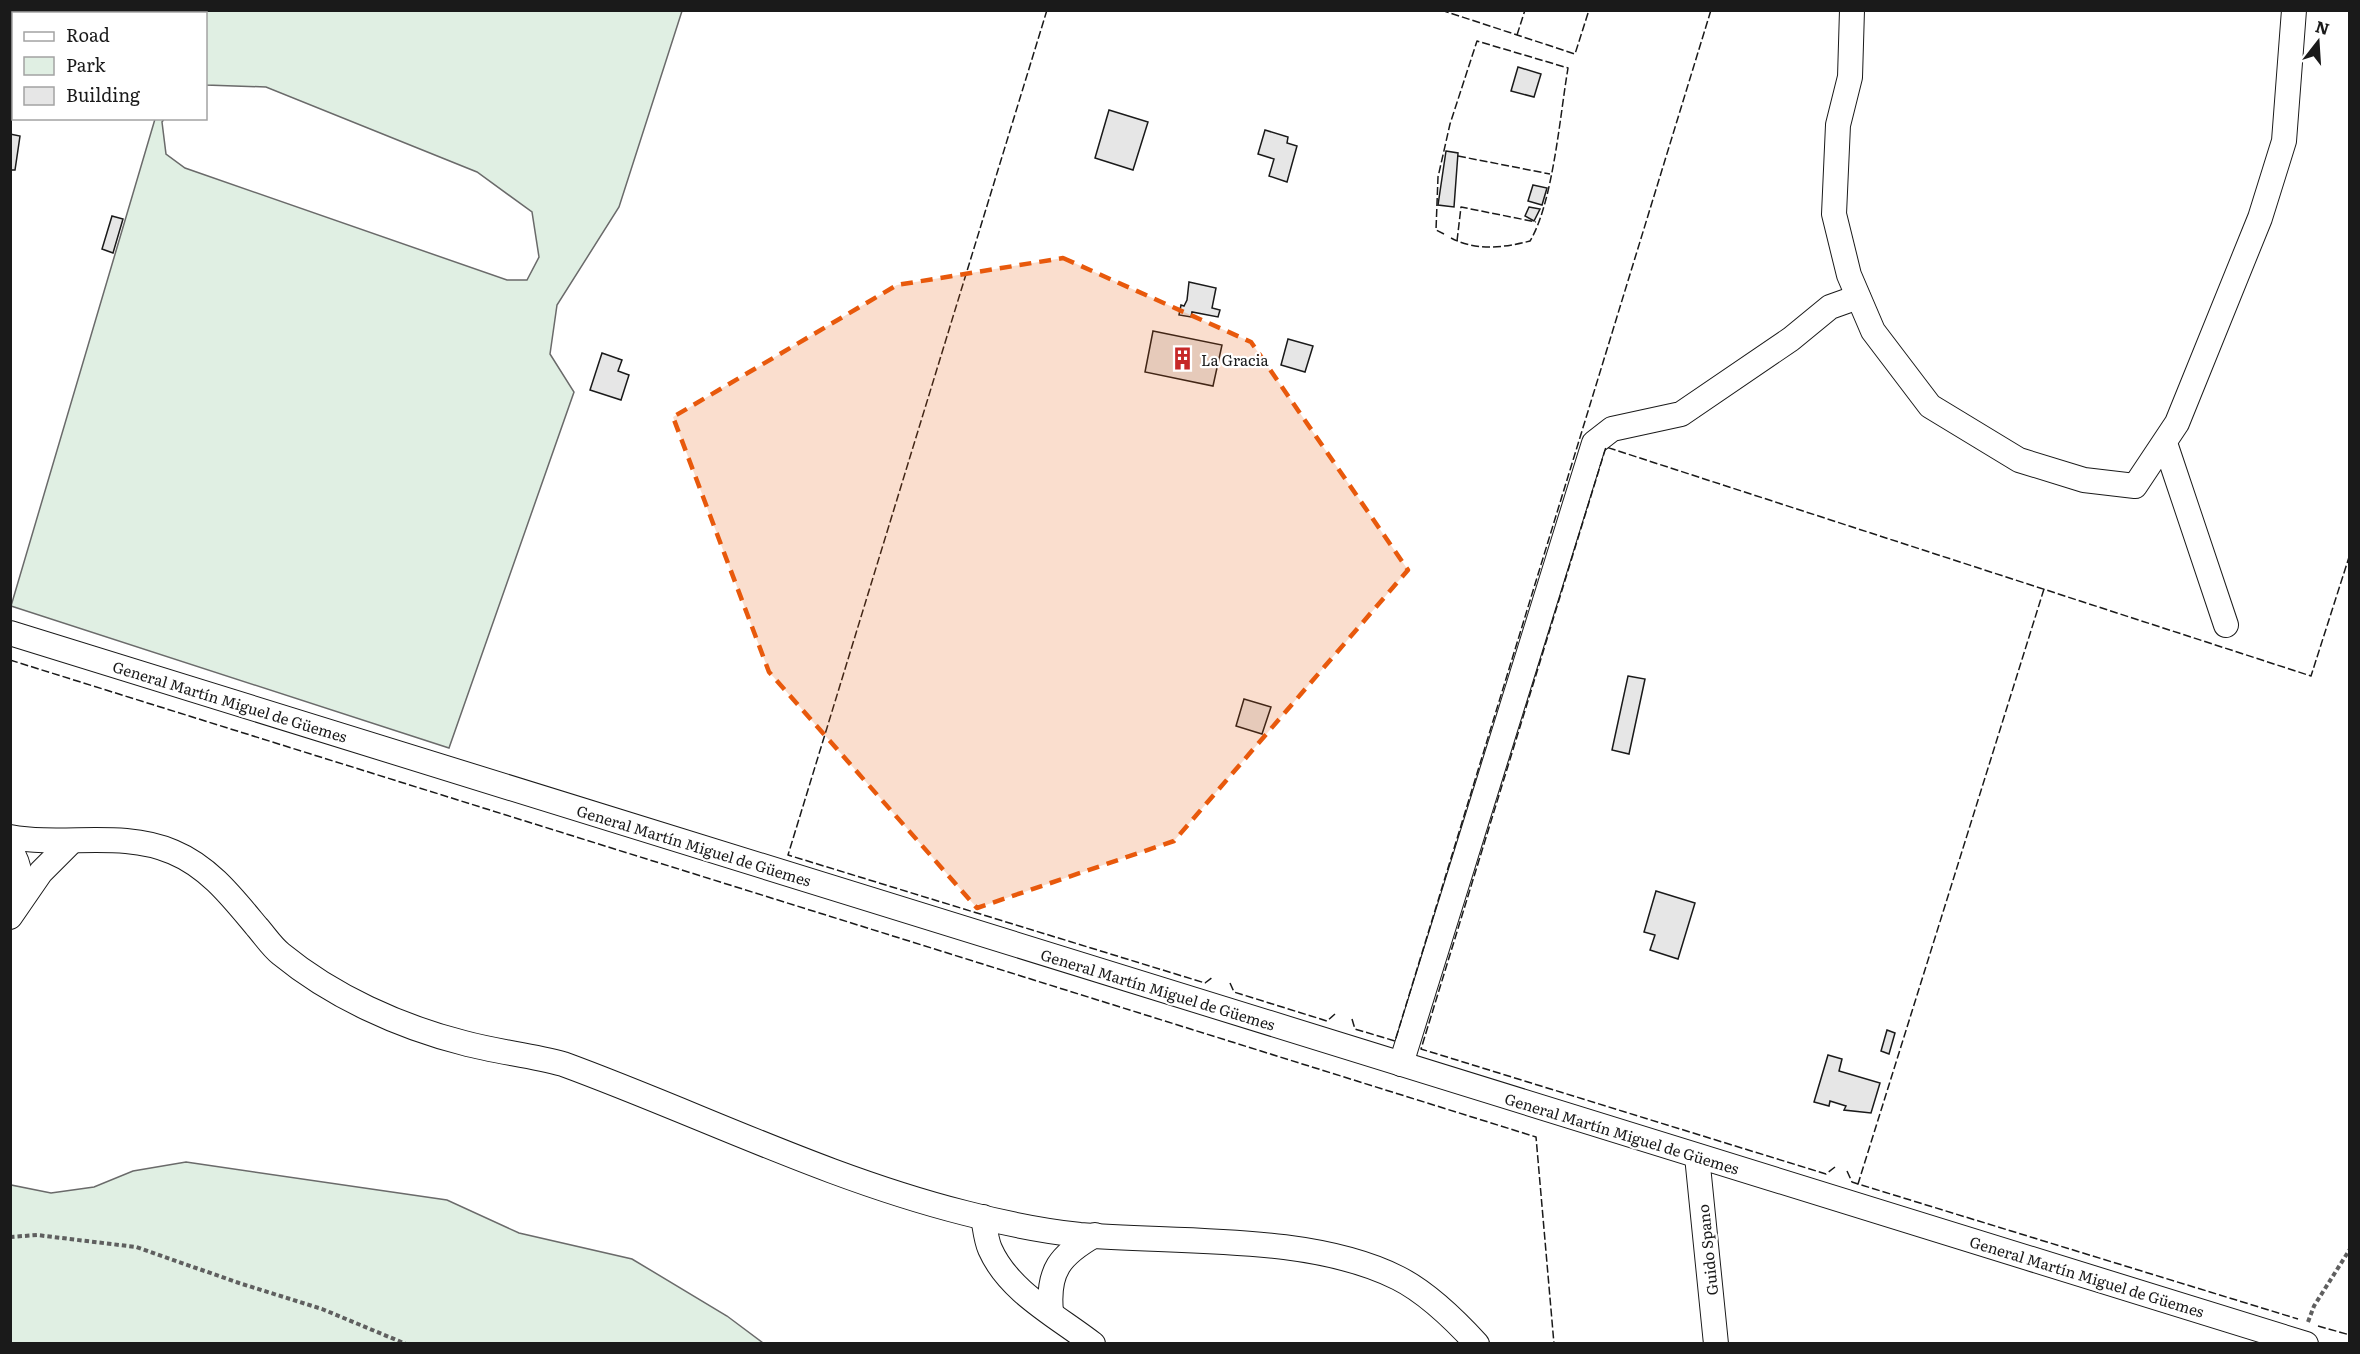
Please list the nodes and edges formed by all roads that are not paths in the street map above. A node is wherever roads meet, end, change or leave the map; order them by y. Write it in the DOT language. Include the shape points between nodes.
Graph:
graph roads {
  1 [pos="1852,10"];
  2 [pos="2294,10"];
  3 [pos="1858,297"];
  4 [pos="2164,443"];
  5 [pos="2226,625"];
  6 [pos="10,633"];
  7 [pos="10,837"];
  8 [pos="71,842"];
  9 [pos="10,849"];
  10 [pos="14,910"];
  11 [pos="1401,1064"];
  12 [pos="1697,1156"];
  13 [pos="983,1217"];
  14 [pos="1095,1235"];
  15 [pos="1051,1312"];
  16 [pos="1092,1344"];
  17 [pos="1477,1344"];
  18 [pos="1716,1344"];
  19 [pos="2306,1344"];
  1 -- 3 [label="street" via="1850,77 1838,125 1834,214"];
  2 -- 4 [label="street" via="2281,152 2225,308 2177,423"];
  3 -- 4 [label="street" via="1873,331 1930,406 2019,460 2084,480 2135,486"];
  3 -- 11 [label="street" via="1830,307 1791,339 1681,414 1612,429 1594,443"];
  4 -- 5 [label="street"];
  6 -- 11 [label="street, General Martín Miguel de Güemes"];
  7 -- 8 [label="street"];
  8 -- 10 [label="street" via="40,872"];
  8 -- 13 [label="street" via="117,840 146,843 174,852 226,889 279,952 313,978 390,1018 463,1043 562,1064 826,1169 890,1192"];
  9 -- 10 [label="street" via="21,881"];
  11 -- 12 [label="street, General Martín Miguel de Güemes"];
  12 -- 18 [label="street, Guido Spano"];
  12 -- 19 [label="street, General Martín Miguel de Güemes"];
  13 -- 14 [label="street"];
  13 -- 15 [label="street" via="989,1248 1002,1271 1020,1290"];
  14 -- 15 [label="street" via="1076,1246 1056,1267 1049,1294"];
  14 -- 17 [label="street" via="1290,1249 1342,1259 1413,1287"];
  15 -- 16 [label="street"];
}
